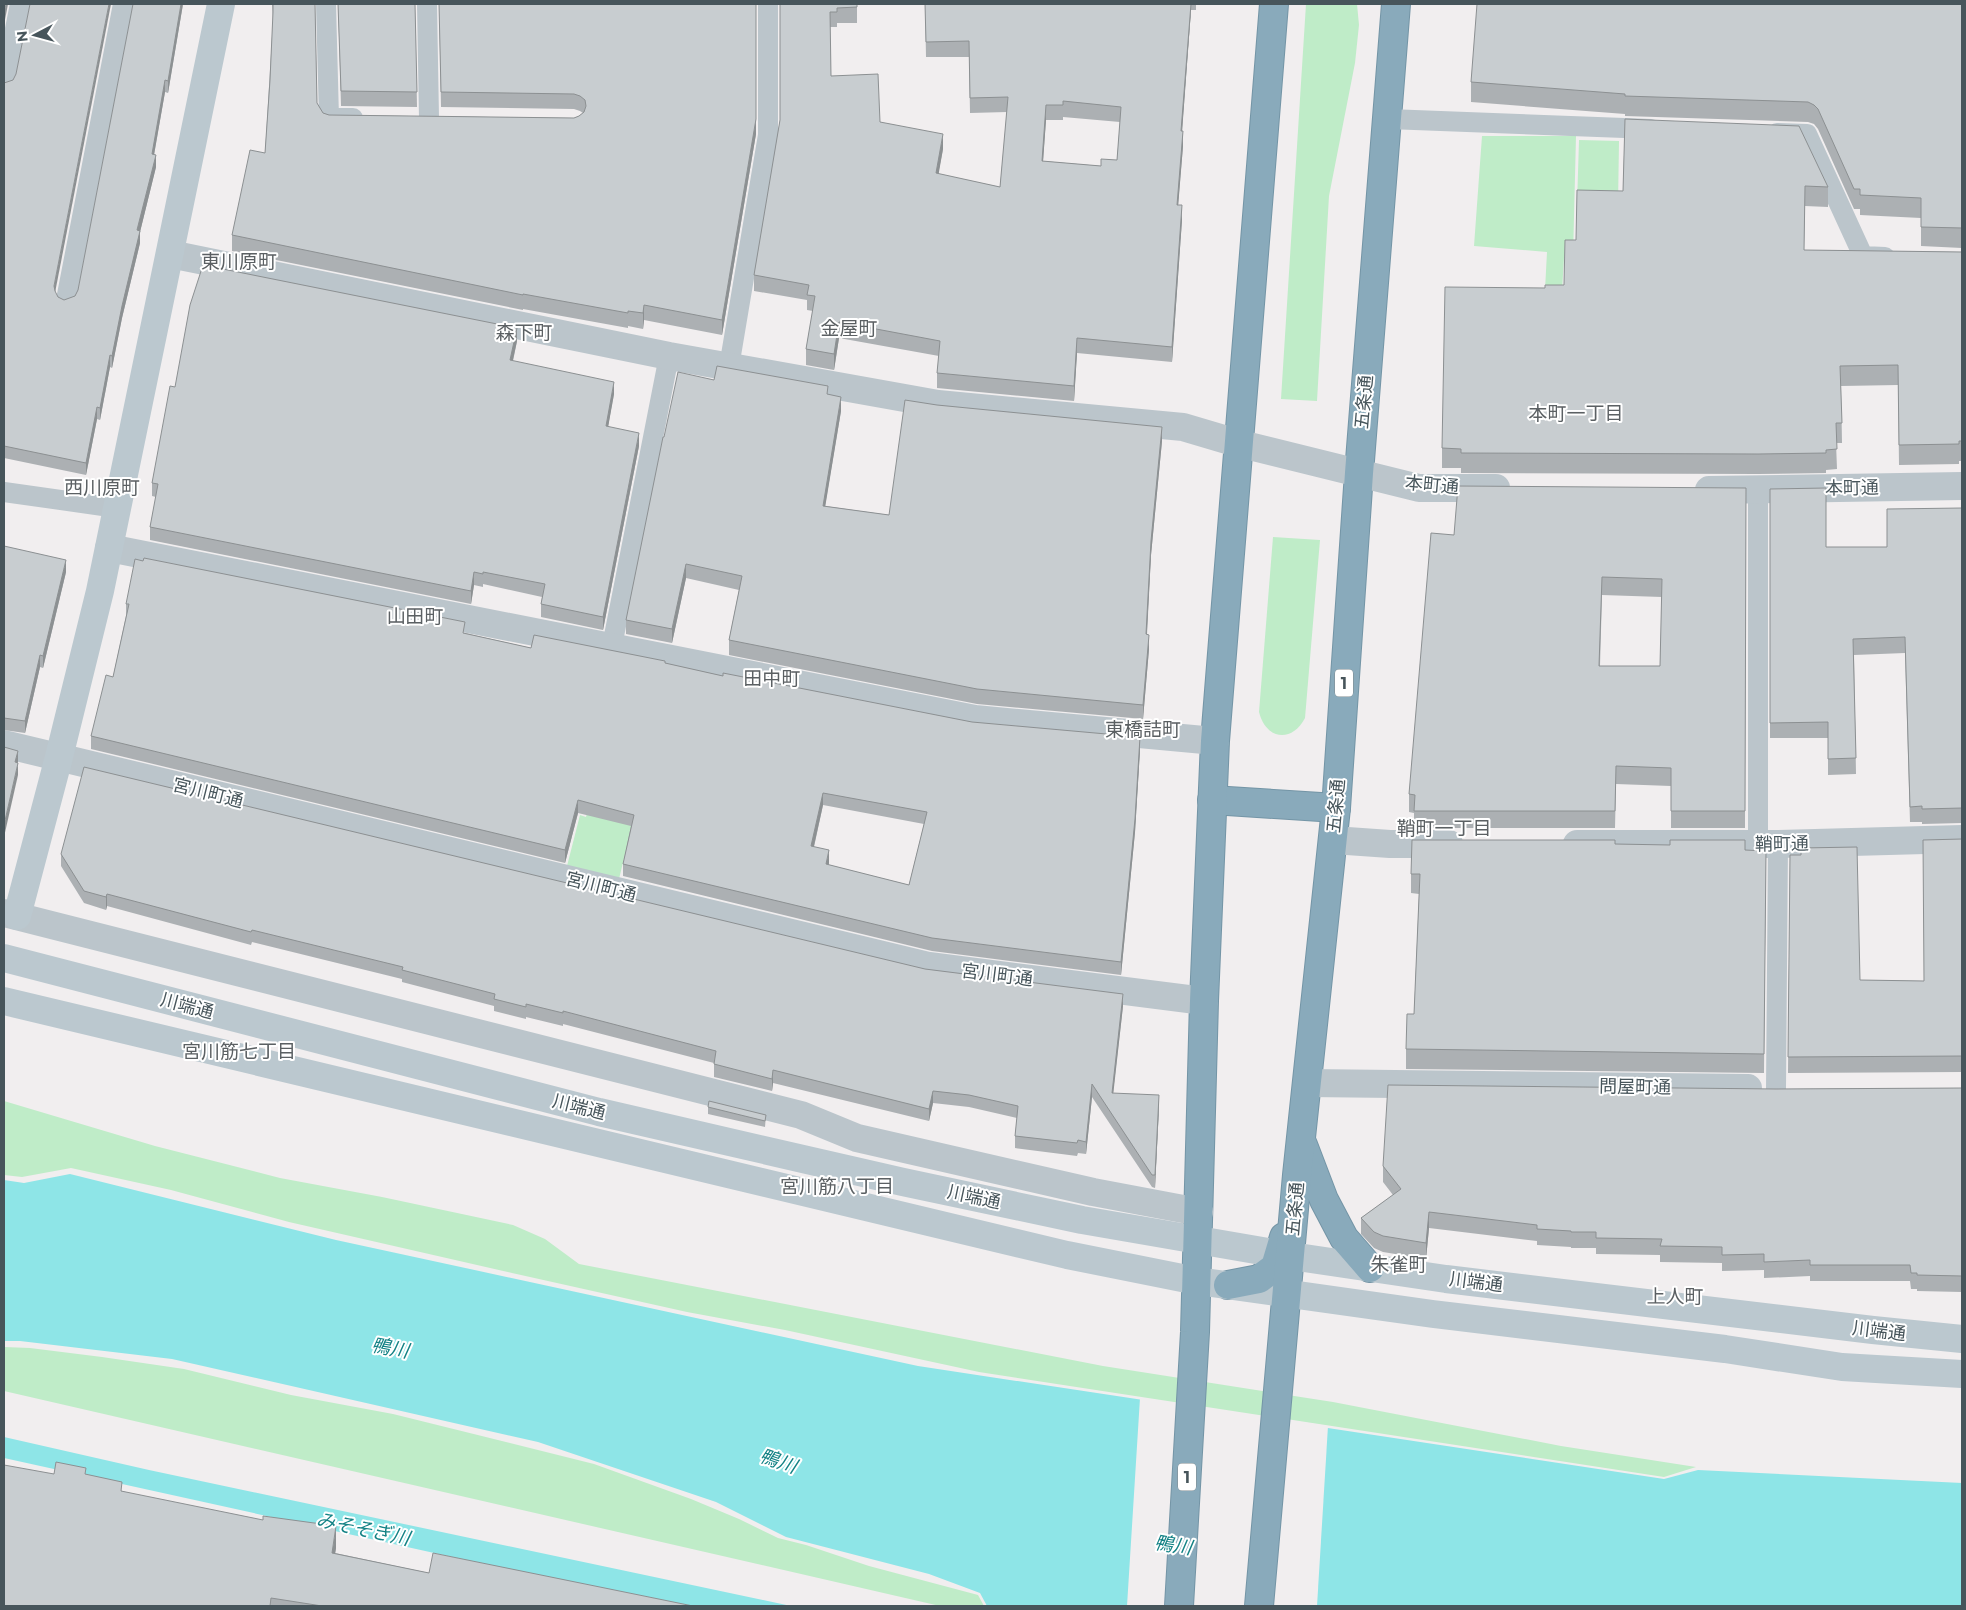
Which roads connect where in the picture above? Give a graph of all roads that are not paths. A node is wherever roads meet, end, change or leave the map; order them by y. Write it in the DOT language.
graph roads {
  1 [pos="20,4"];
  2 [pos="122,4"];
  3 [pos="221,4"];
  4 [pos="326,4"];
  5 [pos="428,4"];
  6 [pos="768,4"];
  7 [pos="1274,4"];
  8 [pos="1396,4"];
  9 [pos="4,84"];
  10 [pos="369,118"];
  11 [pos="409,118"];
  12 [pos="1388,119"];
  13 [pos="1669,129"];
  14 [pos="1758,133"];
  15 [pos="170,254"];
  16 [pos="1903,257"];
  17 [pos="66,300"];
  18 [pos="669,356"];
  19 [pos="729,367"];
  20 [pos="1237,443"];
  21 [pos="1359,473"];
  22 [pos="1962,486"];
  23 [pos="1518,489"];
  24 [pos="1688,490"];
  25 [pos="1758,490"];
  26 [pos="4,492"];
  27 [pos="117,508"];
  28 [pos="109,548"];
  29 [pos="612,646"];
  30 [pos="1215,741"];
  31 [pos="4,744"];
  32 [pos="59,757"];
  33 [pos="1212,800"];
  34 [pos="1336,808"];
  35 [pos="1962,839"];
  36 [pos="1333,840"];
  37 [pos="1473,844"];
  38 [pos="1551,844"];
  39 [pos="1768,844"];
  40 [pos="10,915"];
  41 [pos="4,958"];
  42 [pos="4,1001"];
  43 [pos="1204,1001"];
  44 [pos="1308,1083"];
  45 [pos="1786,1089"];
  46 [pos="1302,1141"];
  47 [pos="1199,1212"];
  48 [pos="1198,1240"];
  49 [pos="1285,1255"];
  50 [pos="1370,1268"];
  51 [pos="1196,1281"];
  52 [pos="1228,1285"];
  53 [pos="1288,1293"];
  54 [pos="1962,1339"];
  55 [pos="1962,1374"];
  56 [pos="1179,1606"];
  57 [pos="1260,1606"];
  1 -- 9 [label="lane"];
  2 -- 17 [label="lane"];
  3 -- 15 [label="street"];
  4 -- 10 [label="lane"];
  5 -- 11 [label="lane"];
  6 -- 19 [label="lane"];
  7 -- 20 [label="highway, 1"];
  8 -- 12 [label="highway, 五条通 / 1"];
  12 -- 13 [label="lane"];
  12 -- 21 [label="highway, 五条通 / 1"];
  14 -- 16 [label="lane"];
  15 -- 18 [label="street, 本町通"];
  15 -- 27 [label="street"];
  18 -- 19 [label="street, 本町通"];
  18 -- 29 [label="lane"];
  19 -- 20 [label="street, 本町通"];
  20 -- 21 [label="street, 本町通"];
  20 -- 30 [label="highway, 1"];
  21 -- 23 [label="street, 本町通"];
  21 -- 34 [label="highway, 五条通 / 1"];
  22 -- 25 [label="street, 本町通"];
  24 -- 25 [label="street, 本町通"];
  25 -- 39 [label="lane"];
  26 -- 27 [label="lane"];
  27 -- 28 [label="street"];
  28 -- 29 [label="street"];
  28 -- 32 [label="street"];
  29 -- 30 [label="street"];
  30 -- 33 [label="highway, 1"];
  31 -- 32 [label="street, 宮川町通"];
  32 -- 40 [label="street"];
  32 -- 43 [label="street, 宮川町通"];
  33 -- 34 [label="highway"];
  33 -- 43 [label="highway, 1"];
  34 -- 36 [label="highway, 五条通 / 1"];
  35 -- 39 [label="street, 鞘町通"];
  36 -- 37 [label="street"];
  36 -- 44 [label="highway, 五条通 / 1"];
  38 -- 39 [label="street, 鞘町通"];
  39 -- 45 [label="lane"];
  40 -- 47 [label="street"];
  41 -- 48 [label="street, 川端通"];
  42 -- 51 [label="street, 川端通"];
  43 -- 47 [label="highway, 1"];
  44 -- 45 [label="street, 問屋町通"];
  44 -- 46 [label="highway, 五条通 / 1"];
  46 -- 49 [label="highway, 五条通 / 1"];
  46 -- 50 [label="highway, 1"];
  47 -- 48 [label="highway, 1"];
  48 -- 49 [label="street, 川端通"];
  48 -- 51 [label="highway, 1"];
  49 -- 50 [label="street, 川端通"];
  49 -- 52 [label="highway, 1"];
  49 -- 53 [label="highway, 五条通 / 1"];
  50 -- 54 [label="street, 川端通"];
  51 -- 52 [label="street, 川端通"];
  51 -- 56 [label="highway, 1"];
  52 -- 53 [label="street, 川端通"];
  53 -- 55 [label="street, 川端通"];
  53 -- 57 [label="highway, 五条通 / 1"];
}
